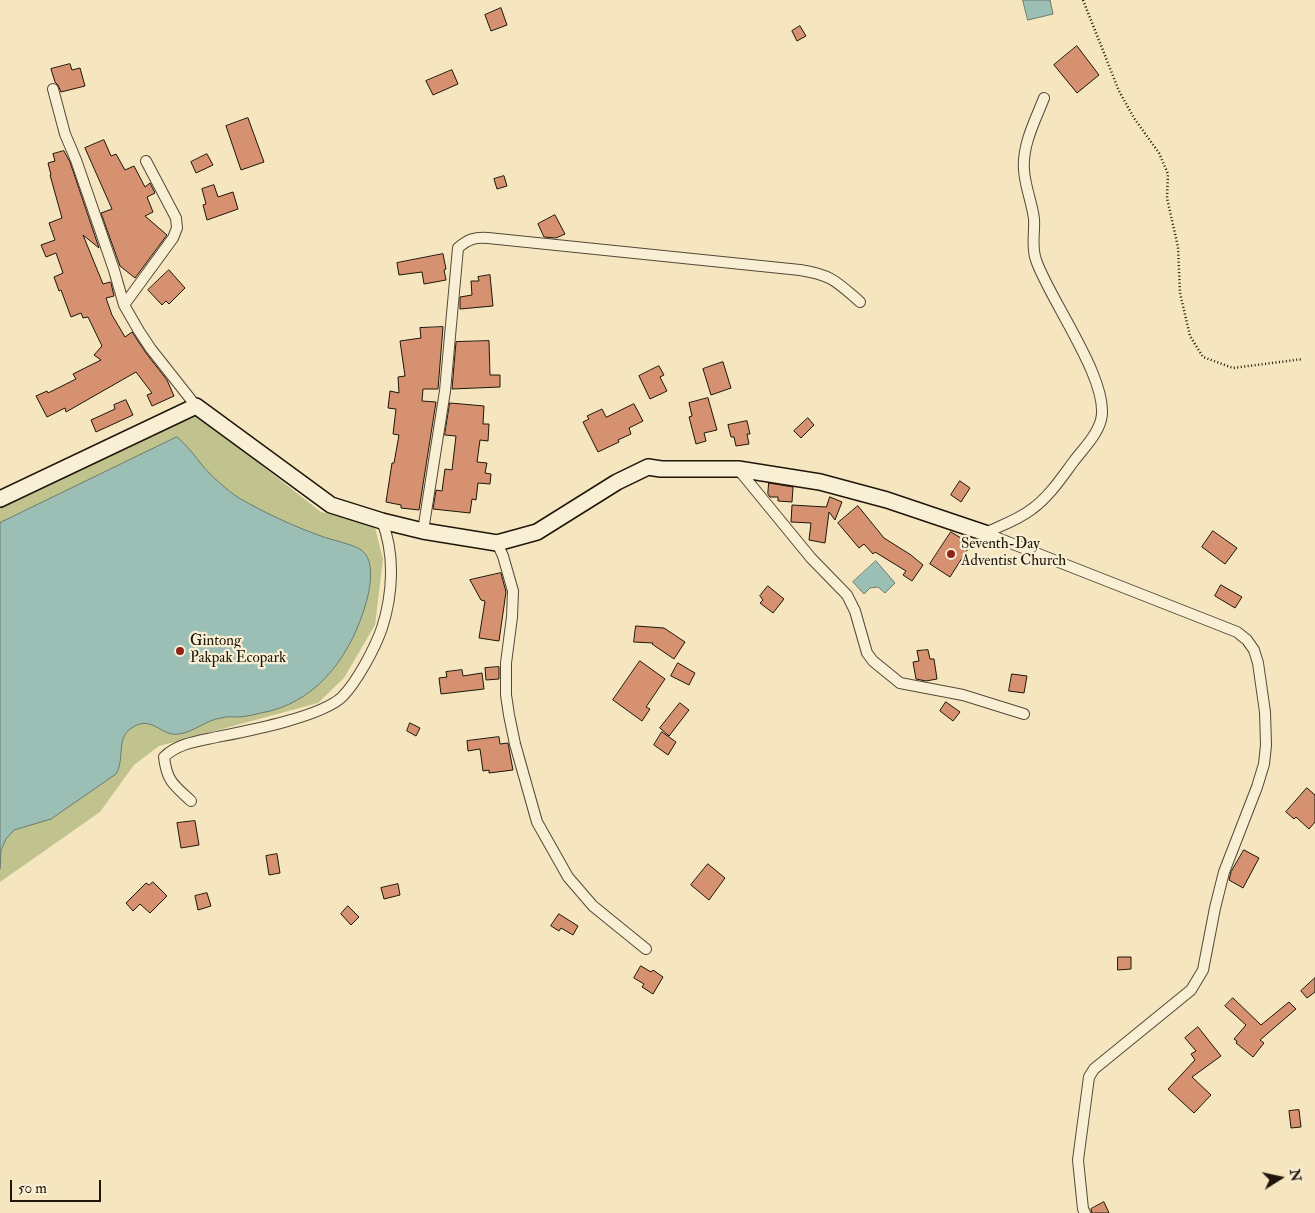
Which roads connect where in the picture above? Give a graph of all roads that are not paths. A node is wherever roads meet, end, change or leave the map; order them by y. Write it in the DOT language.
graph roads {
  1 [pos="54,88"];
  2 [pos="1044,98"];
  3 [pos="146,161"];
  4 [pos="860,302"];
  5 [pos="124,305"];
  6 [pos="196,406"];
  7 [pos="738,469"];
  8 [pos="0,499"];
  9 [pos="382,521"];
  10 [pos="423,532"];
  11 [pos="985,533"];
  12 [pos="497,543"];
  13 [pos="1024,714"];
  14 [pos="191,801"];
  15 [pos="646,949"];
  16 [pos="1085,1213"];
  1 -- 5 [label="street"];
  2 -- 11 [label="street"];
  3 -- 5 [label="street"];
  4 -- 10 [label="street"];
  5 -- 6 [label="street"];
  6 -- 8 [label="street"];
  6 -- 9 [label="street"];
  7 -- 11 [label="street"];
  7 -- 12 [label="street"];
  7 -- 13 [label="street"];
  9 -- 10 [label="street"];
  9 -- 14 [label="street"];
  10 -- 12 [label="street"];
  11 -- 16 [label="street"];
  12 -- 15 [label="street"];
}
